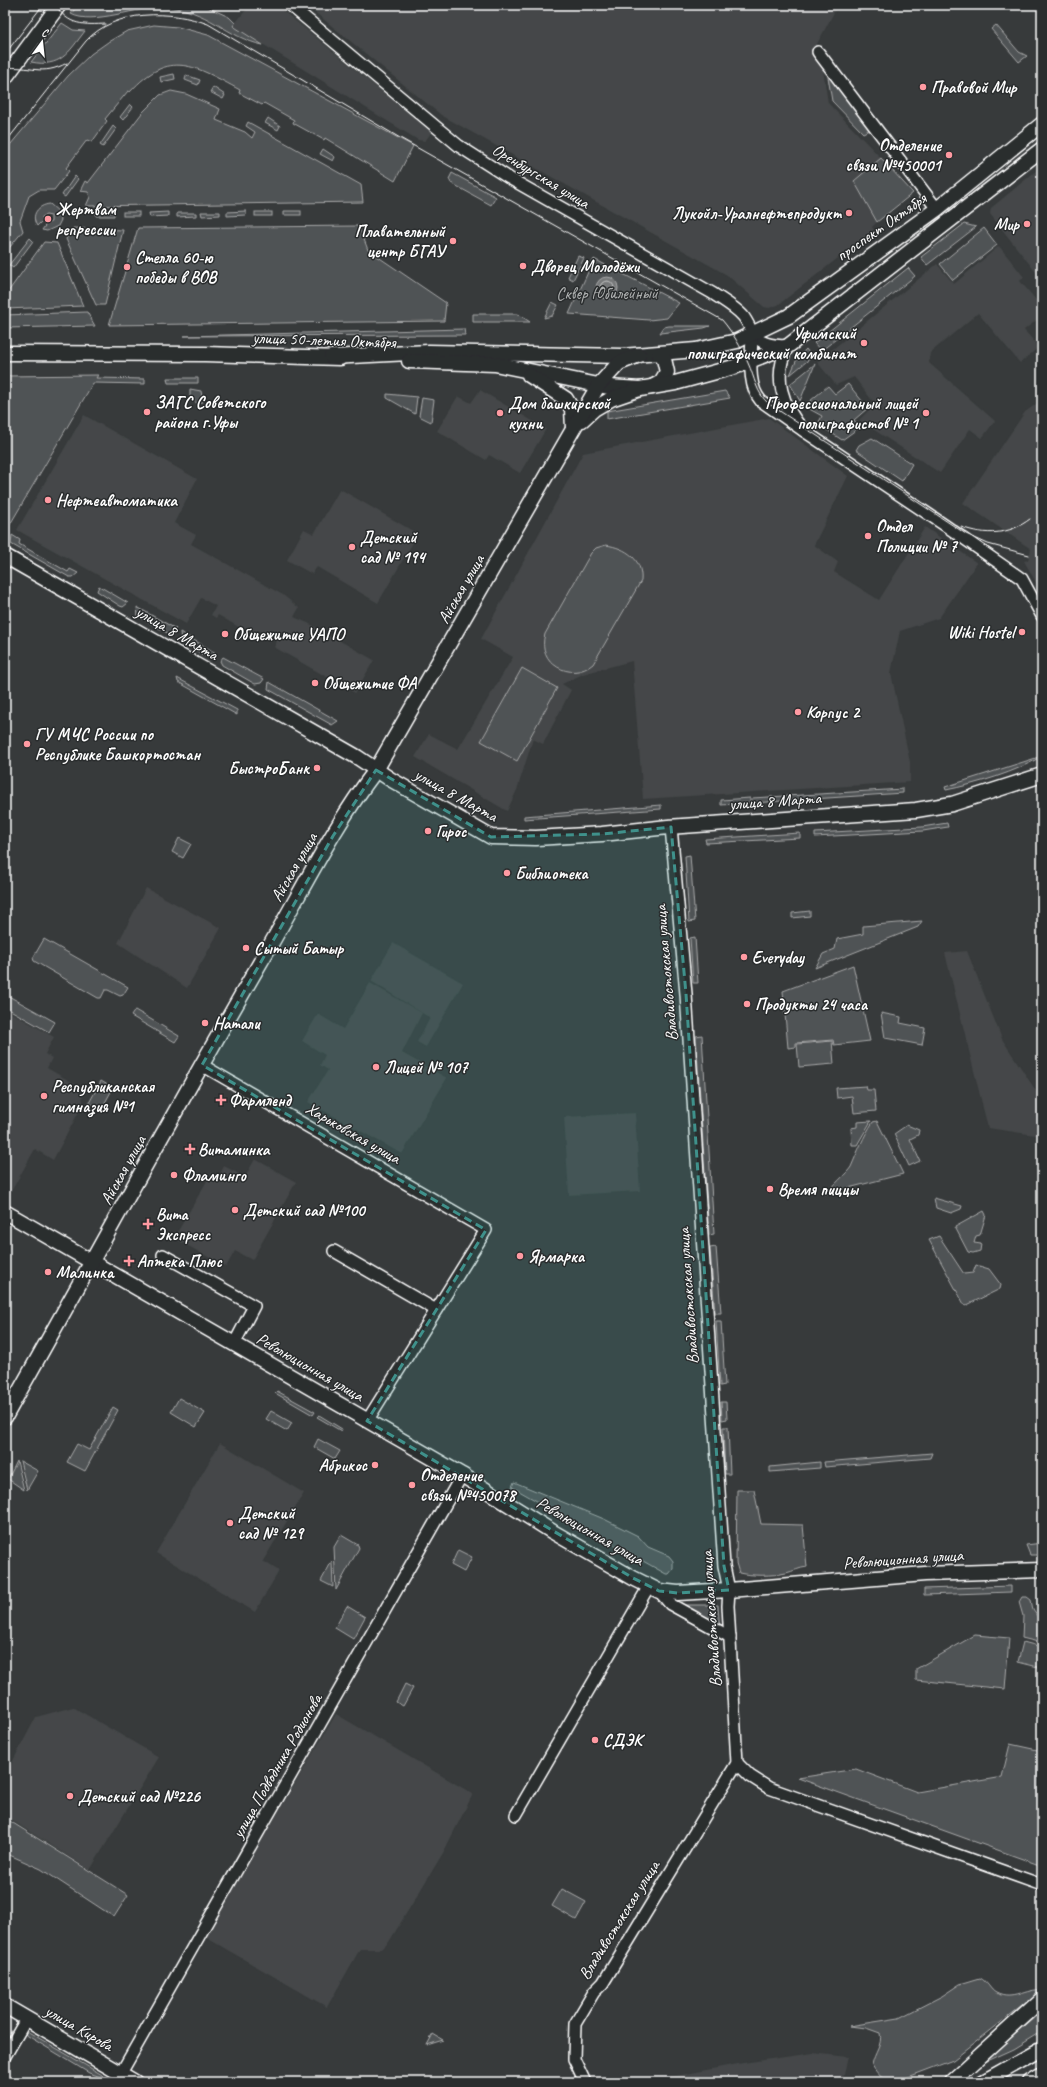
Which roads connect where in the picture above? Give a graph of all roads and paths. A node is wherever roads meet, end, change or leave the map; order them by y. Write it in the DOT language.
graph roads {
  1 [pos="59,5"];
  2 [pos="290,5"];
  3 [pos="818,52"];
  4 [pos="5,78"];
  5 [pos="1042,124"];
  6 [pos="1042,149"];
  7 [pos="937,209"];
  8 [pos="851,269"];
  9 [pos="865,287"];
  10 [pos="752,334"];
  11 [pos="788,346"];
  12 [pos="5,354"];
  13 [pos="659,354"];
  14 [pos="639,355"];
  15 [pos="331,357"];
  16 [pos="752,361"];
  17 [pos="513,367"];
  18 [pos="598,386"];
  19 [pos="645,389"];
  20 [pos="573,428"];
  21 [pos="804,431"];
  22 [pos="5,556"];
  23 [pos="1042,616"];
  24 [pos="376,770"];
  25 [pos="1042,775"];
  26 [pos="671,827"];
  27 [pos="202,1065"];
  28 [pos="5,1212"];
  29 [pos="334,1251"];
  30 [pos="163,1255"];
  31 [pos="92,1262"];
  32 [pos="436,1310"];
  33 [pos="234,1344"];
  34 [pos="5,1417"];
  35 [pos="367,1421"];
  36 [pos="462,1475"];
  37 [pos="1042,1570"];
  38 [pos="654,1588"];
  39 [pos="729,1590"];
  40 [pos="730,1637"];
  41 [pos="737,1763"];
  42 [pos="516,1814"];
  43 [pos="1042,1885"];
  44 [pos="1042,1999"];
  45 [pos="5,2006"];
  46 [pos="27,2018"];
  47 [pos="1042,2049"];
  48 [pos="5,2056"];
  49 [pos="121,2073"];
  50 [pos="1042,2075"];
  51 [pos="134,2082"];
  52 [pos="585,2082"];
  53 [pos="951,2082"];
  54 [pos="983,2082"];
  55 [pos="1030,2082"];
  1 -- 4 [label="main road"];
  2 -- 10 [label="street, Оренбургская улица"];
  3 -- 7 [label="street"];
  5 -- 7 [label="main road, проспект Октября"];
  6 -- 9 [label="main road, проспект Октября"];
  7 -- 8 [label="main road, проспект Октября"];
  8 -- 9 [label="main road"];
  8 -- 10 [label="main road, проспект Октября"];
  9 -- 11 [label="main road, проспект Октября"];
  10 -- 11 [label="street"];
  10 -- 13 [label="main road"];
  10 -- 16 [label="street"];
  11 -- 16 [label="main road, улица 50-летия Октября"];
  11 -- 21 [label="street"];
  12 -- 15 [label="main road, улица 50-летия Октября"];
  13 -- 14 [label="main road"];
  13 -- 19 [label="main road"];
  14 -- 15 [label="main road"];
  14 -- 18 [label="main road, Айская улица"];
  15 -- 17 [label="main road, улица 50-летия Октября"];
  16 -- 19 [label="main road, улица 50-летия Октября"];
  16 -- 21 [label="street"];
  17 -- 18 [label="main road, улица 50-летия Октября"];
  17 -- 20 [label="main road"];
  18 -- 19 [label="main road, улица 50-летия Октября"];
  18 -- 20 [label="main road, Айская улица"];
  19 -- 20 [label="main road, улица 50-летия Октября"];
  20 -- 24 [label="main road, Айская улица"];
  21 -- 23 [label="street"];
  22 -- 24 [label="main road, улица 8 Марта"];
  24 -- 26 [label="main road, улица 8 Марта"];
  24 -- 27 [label="main road, Айская улица"];
  25 -- 26 [label="main road, улица 8 Марта"];
  26 -- 39 [label="street, Владивостокская улица"];
  27 -- 31 [label="main road, Айская улица"];
  27 -- 32 [label="street, Харьковская улица"];
  28 -- 31 [label="main road, Революционная улица"];
  29 -- 32 [label="street"];
  30 -- 33 [label="street"];
  31 -- 33 [label="main road, Революционная улица"];
  31 -- 34 [label="main road, Айская улица"];
  32 -- 35 [label="street"];
  33 -- 35 [label="main road, Революционная улица"];
  35 -- 36 [label="main road, Революционная улица"];
  36 -- 38 [label="main road, Революционная улица"];
  36 -- 49 [label="street, улица Подводника Родионова"];
  37 -- 39 [label="main road, Революционная улица"];
  38 -- 39 [label="main road, Революционная улица"];
  38 -- 40 [label="street"];
  38 -- 42 [label="street"];
  39 -- 40 [label="street, Владивостокская улица"];
  40 -- 41 [label="street, Владивостокская улица"];
  41 -- 43 [label="street"];
  41 -- 52 [label="street, Владивостокская улица"];
  44 -- 53 [label="main road"];
  45 -- 46 [label="main road, улица Кирова"];
  46 -- 48 [label="street"];
  46 -- 49 [label="main road, улица Кирова"];
  47 -- 54 [label="main road"];
  49 -- 51 [label="main road, улица Кирова"];
  50 -- 55 [label="main road"];
}
